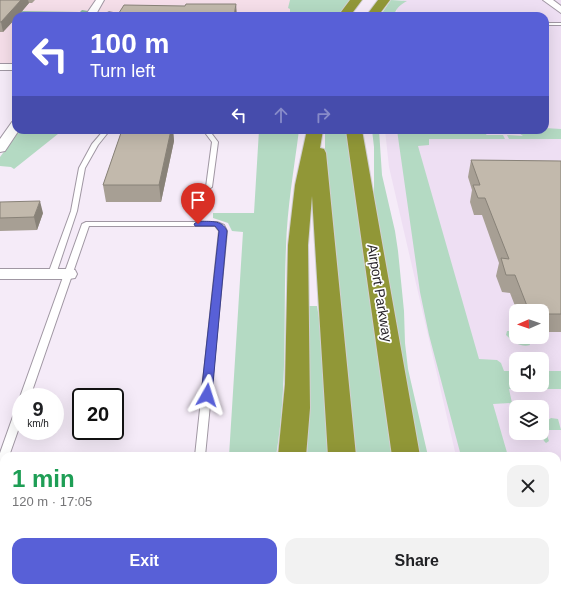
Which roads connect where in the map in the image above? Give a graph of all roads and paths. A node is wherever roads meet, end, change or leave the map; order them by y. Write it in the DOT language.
graph roads {
  1 [pos="100,0"];
  2 [pos="356,0"];
  3 [pos="364,0"];
  4 [pos="376,0"];
  5 [pos="384,0"];
  6 [pos="547,0"];
  7 [pos="561,10"];
  8 [pos="92,12"];
  9 [pos="347,12"];
  10 [pos="355,12"];
  11 [pos="368,12"];
  12 [pos="375,12"];
  13 [pos="549,24"];
  14 [pos="561,24"];
  15 [pos="0,67"];
  16 [pos="12,67"];
  17 [pos="12,131"];
  18 [pos="104,134"];
  19 [pos="209,134"];
  20 [pos="314,134"];
  21 [pos="318,134"];
  22 [pos="355,134"];
  23 [pos="0,148"];
  24 [pos="210,187"];
  25 [pos="0,274"];
  26 [pos="52,274"];
  27 [pos="69,274"];
  28 [pos="28,388"];
  29 [pos="12,433"];
  30 [pos="5,452"];
  31 [pos="200,452"];
  32 [pos="292,452"];
  33 [pos="342,452"];
  34 [pos="405,452"];
  1 -- 8 [label="street"];
  2 -- 9 [label="highway"];
  3 -- 10 [label="highway"];
  4 -- 11 [label="highway"];
  5 -- 12 [label="highway"];
  6 -- 7 [label="street"];
  13 -- 14 [label="lane"];
  15 -- 16 [label="street"];
  17 -- 23 [label="street"];
  18 -- 26 [label="lane"];
  19 -- 24 [label="lane"];
  20 -- 32 [label="highway"];
  21 -- 33 [label="highway"];
  22 -- 34 [label="highway, Airport Parkway"];
  25 -- 26 [label="street"];
  26 -- 27 [label="street"];
  27 -- 28 [label="lane"];
  27 -- 31 [label="lane"];
  29 -- 30 [label="lane"];
}
